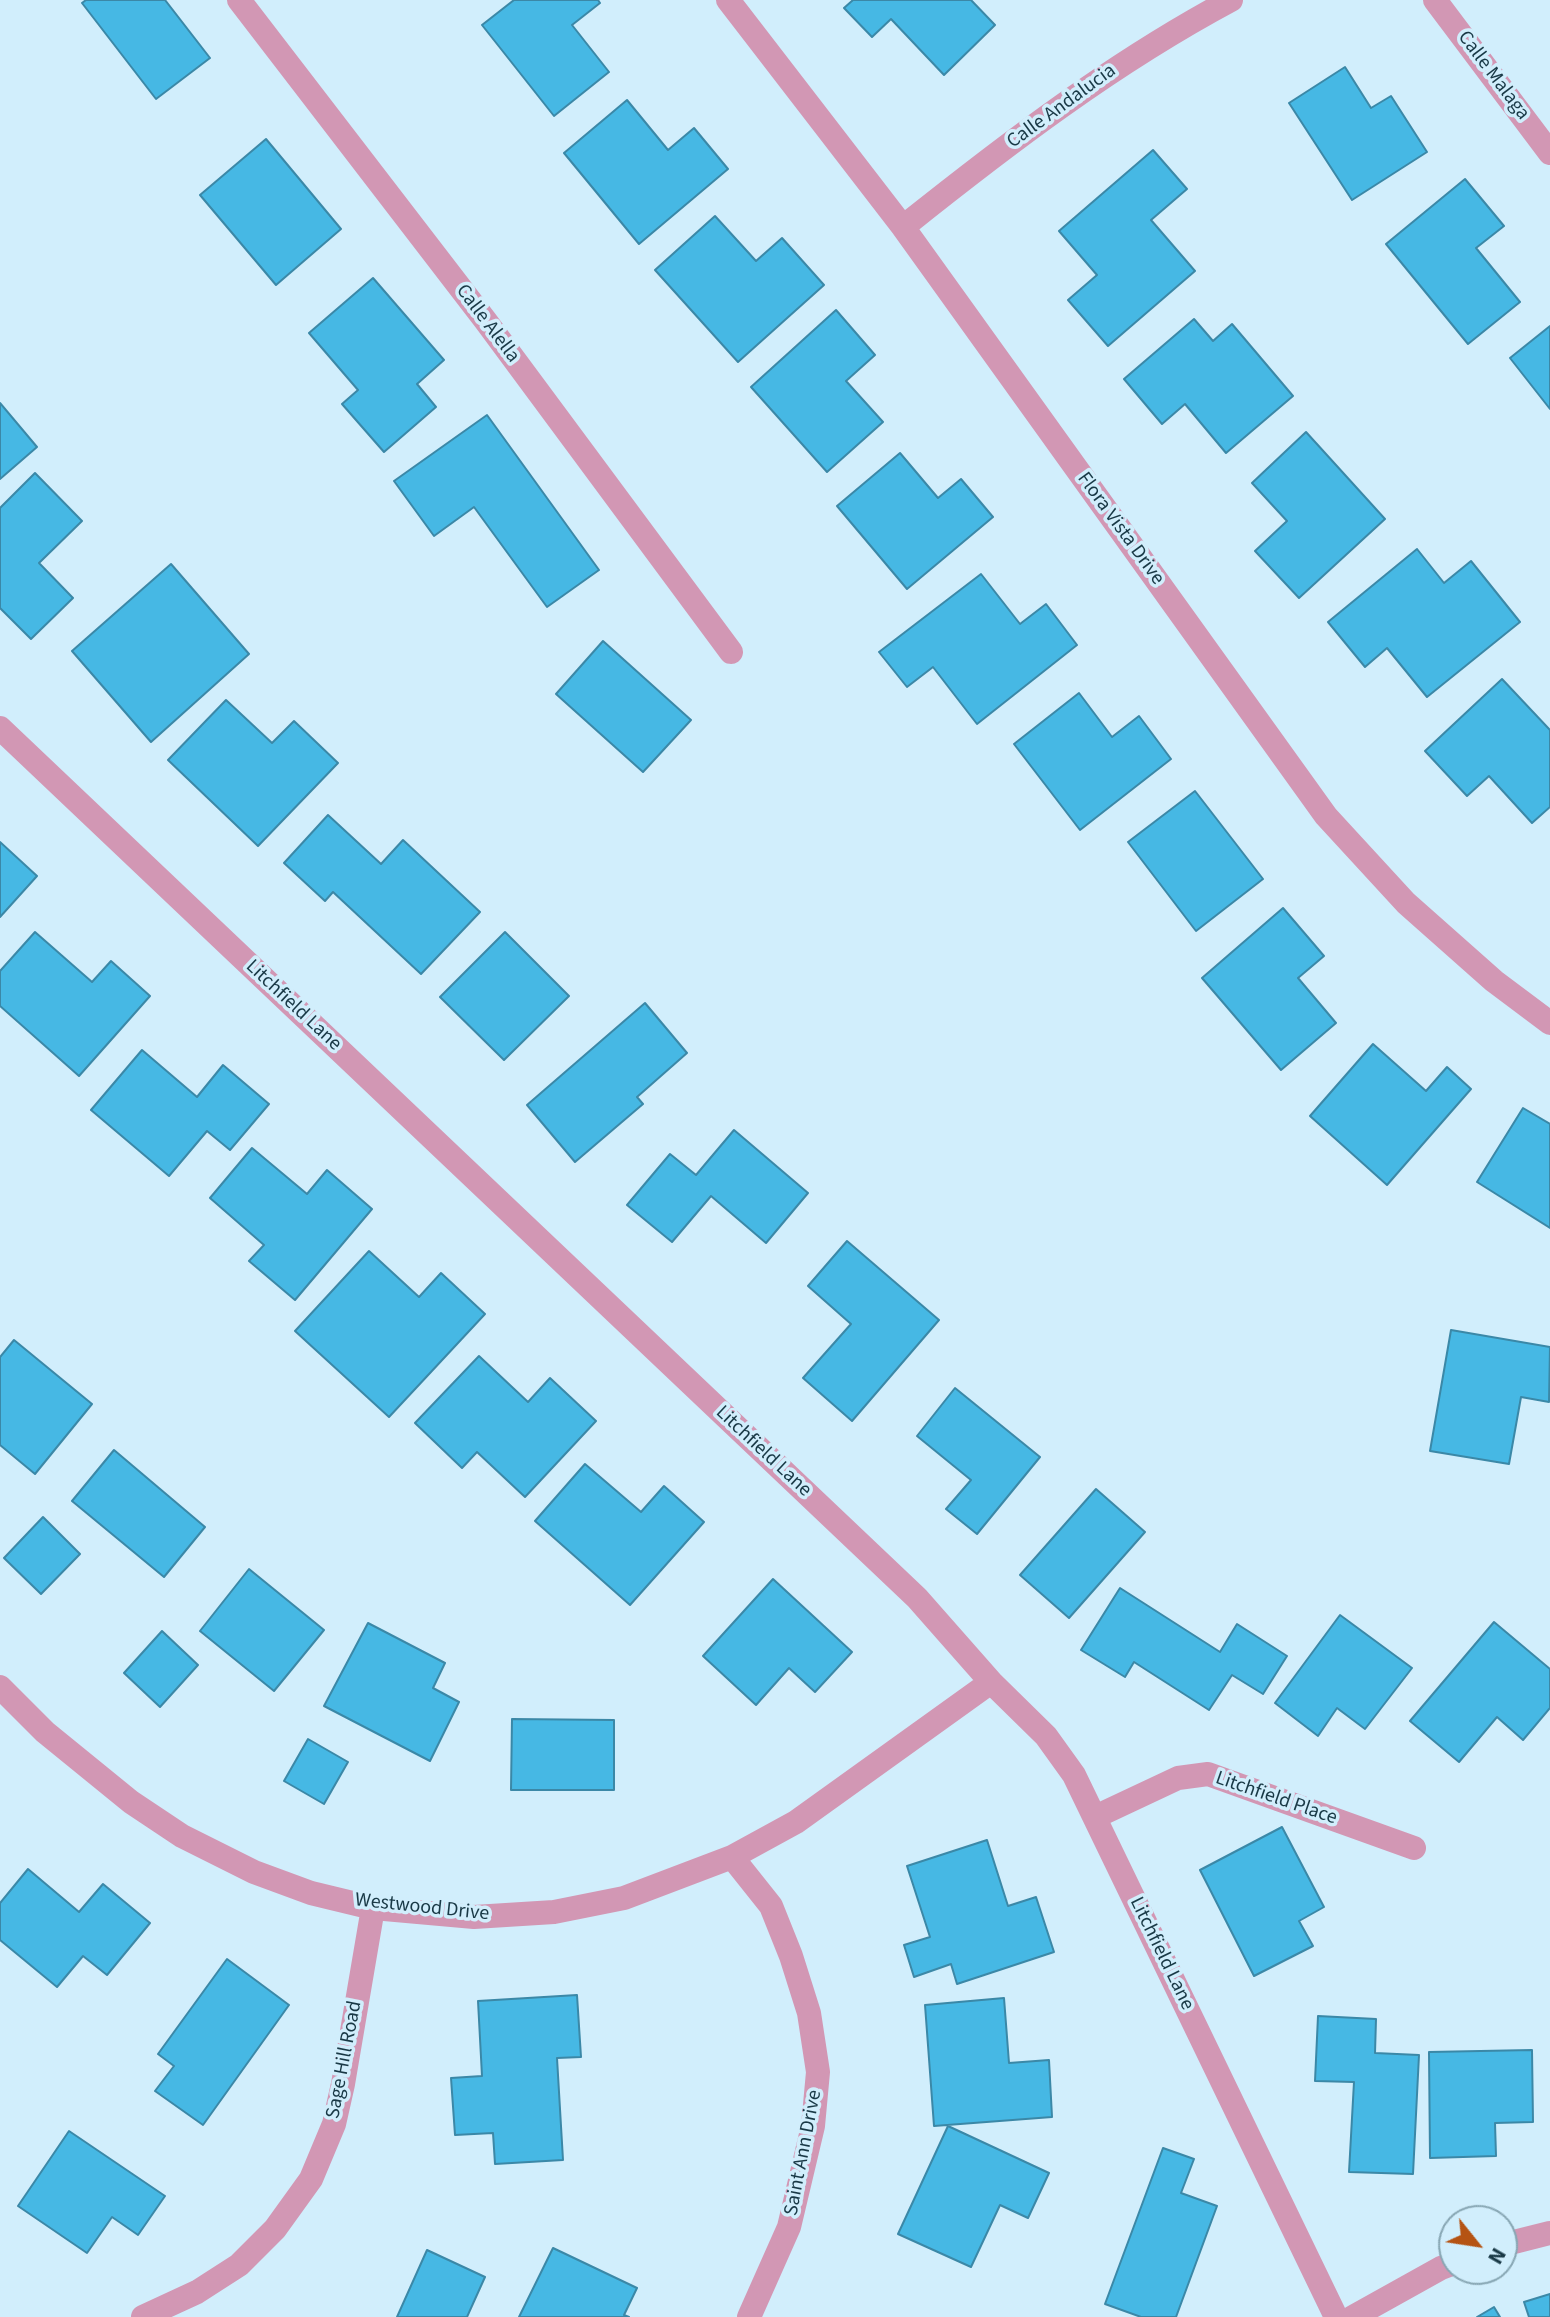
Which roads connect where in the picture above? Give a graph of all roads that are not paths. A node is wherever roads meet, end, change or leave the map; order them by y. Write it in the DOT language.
graph roads {
  1 [pos="239,0"];
  2 [pos="728,0"];
  3 [pos="1231,0"];
  4 [pos="1435,0"];
  5 [pos="1550,153"];
  6 [pos="903,227"];
  7 [pos="731,652"];
  8 [pos="0,728"];
  9 [pos="1550,1023"];
  10 [pos="991,1682"];
  11 [pos="0,1687"];
  12 [pos="1095,1817"];
  13 [pos="1414,1848"];
  14 [pos="732,1857"];
  15 [pos="373,1908"];
  16 [pos="1550,2233"];
  17 [pos="1518,2241"];
  18 [pos="1438,2270"];
  19 [pos="143,2317"];
  20 [pos="749,2317"];
  21 [pos="1336,2317"];
  22 [pos="1353,2317"];
  1 -- 7 [label="street, Calle Alella"];
  2 -- 6 [label="street, Flora Vista Drive"];
  3 -- 6 [label="street, Calle Andalucia"];
  4 -- 5 [label="street, Calle Malaga"];
  6 -- 9 [label="street, Flora Vista Drive"];
  8 -- 10 [label="street, Litchfield Lane"];
  10 -- 12 [label="street, Litchfield Lane"];
  10 -- 14 [label="street, Westwood Drive"];
  11 -- 15 [label="street, Westwood Drive"];
  12 -- 13 [label="street, Litchfield Place"];
  12 -- 21 [label="street, Litchfield Lane"];
  14 -- 15 [label="street, Westwood Drive"];
  14 -- 20 [label="street, Saint Ann Drive"];
  15 -- 19 [label="street, Sage Hill Road"];
  16 -- 17 [label="street"];
  18 -- 22 [label="street"];
}
